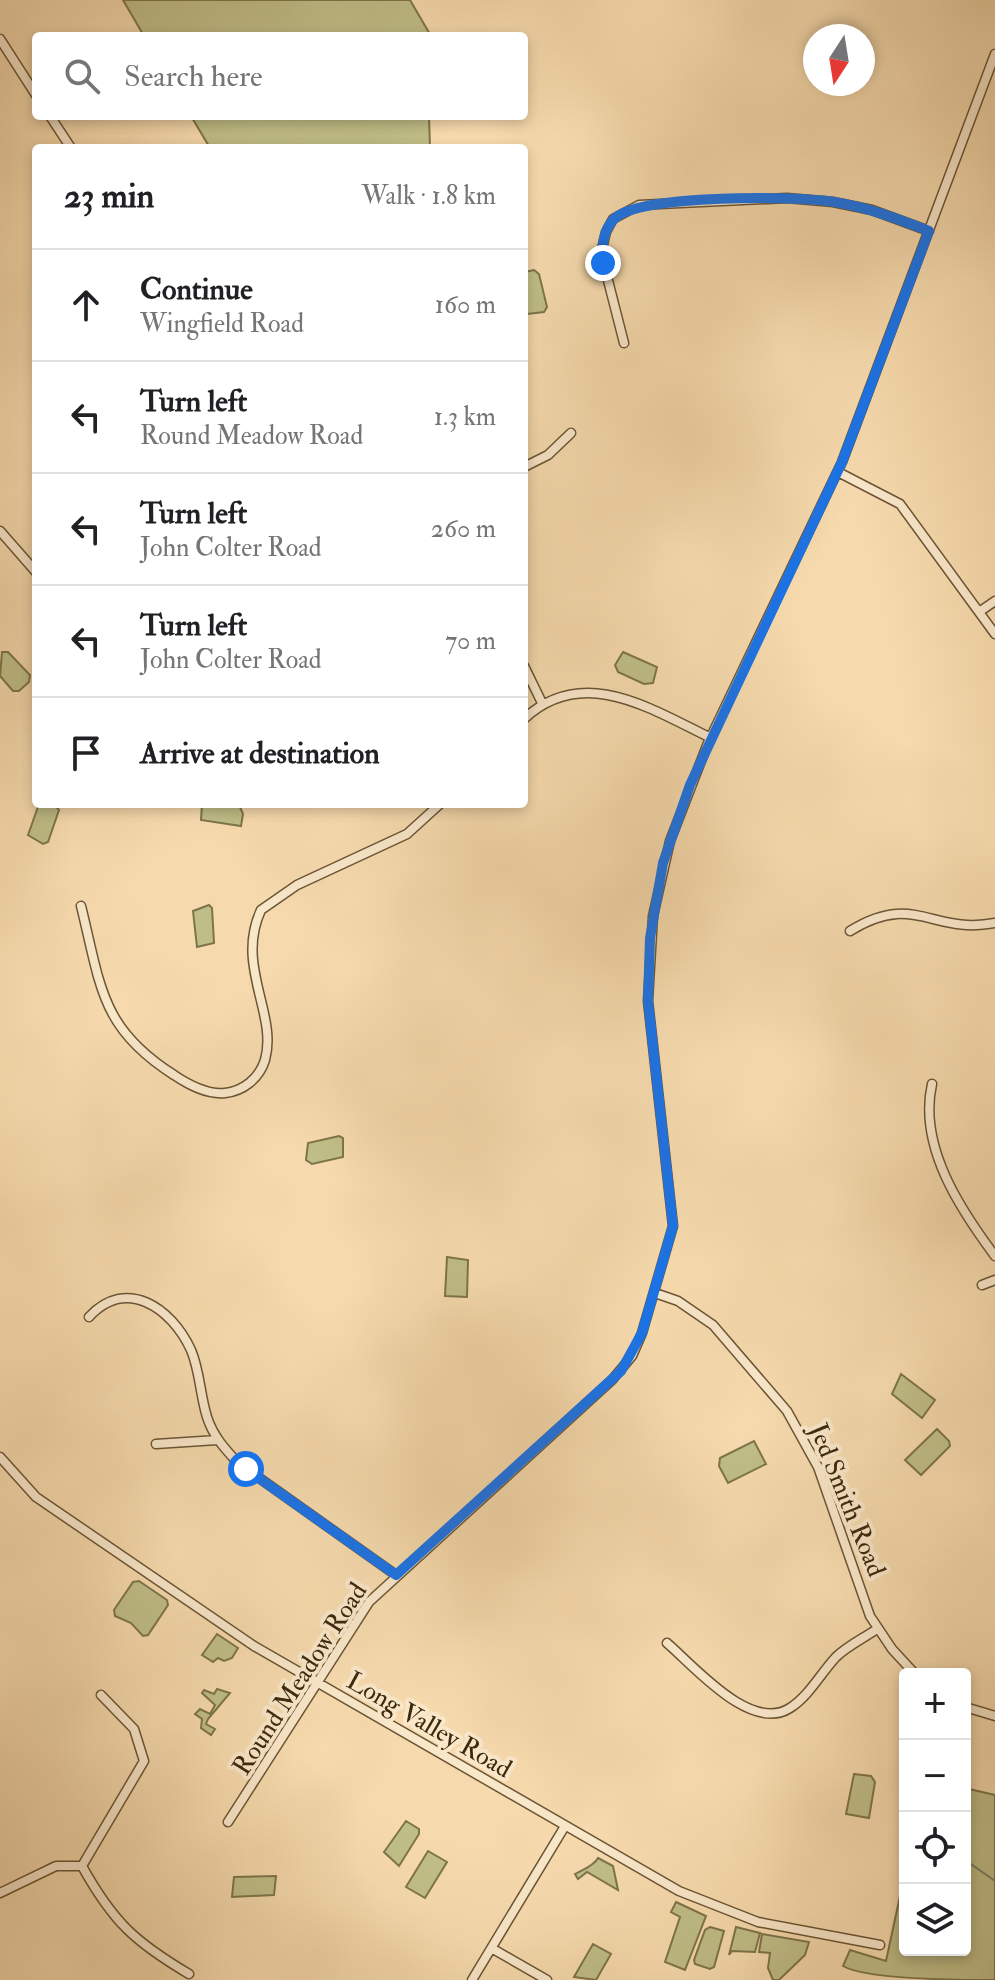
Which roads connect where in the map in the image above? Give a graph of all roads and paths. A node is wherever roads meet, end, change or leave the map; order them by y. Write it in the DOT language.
graph roads {
  1 [pos="0,39"];
  2 [pos="995,54"];
  3 [pos="32,89"];
  4 [pos="53,120"];
  5 [pos="68,144"];
  6 [pos="929,231"];
  7 [pos="624,343"];
  8 [pos="571,433"];
  9 [pos="528,465"];
  10 [pos="838,472"];
  11 [pos="0,531"];
  12 [pos="32,567"];
  13 [pos="995,601"];
  14 [pos="979,612"];
  15 [pos="995,634"];
  16 [pos="528,674"];
  17 [pos="542,703"];
  18 [pos="528,715"];
  19 [pos="711,738"];
  20 [pos="436,808"];
  21 [pos="81,906"];
  22 [pos="995,923"];
  23 [pos="850,931"];
  24 [pos="932,1084"];
  25 [pos="995,1256"];
  26 [pos="995,1280"];
  27 [pos="982,1285"];
  28 [pos="655,1293"];
  29 [pos="89,1317"];
  30 [pos="217,1440"];
  31 [pos="156,1444"];
  32 [pos="0,1457"];
  33 [pos="396,1575"];
  34 [pos="877,1629"];
  35 [pos="667,1643"];
  36 [pos="910,1668"];
  37 [pos="316,1683"];
  38 [pos="101,1695"];
  39 [pos="971,1709"];
  40 [pos="995,1716"];
  41 [pos="228,1822"];
  42 [pos="565,1826"];
  43 [pos="82,1866"];
  44 [pos="0,1893"];
  45 [pos="880,1945"];
  46 [pos="493,1949"];
  47 [pos="189,1974"];
  48 [pos="472,1980"];
  49 [pos="547,1980"];
  1 -- 3 [label="street"];
  2 -- 6 [label="street, Round Meadow Road"];
  4 -- 5 [label="street"];
  6 -- 7 [label="street"];
  6 -- 10 [label="street, Round Meadow Road"];
  8 -- 9 [label="street"];
  10 -- 14 [label="street"];
  10 -- 19 [label="street, Round Meadow Road"];
  11 -- 12 [label="street"];
  13 -- 14 [label="street"];
  14 -- 15 [label="street"];
  16 -- 17 [label="street"];
  17 -- 18 [label="street"];
  17 -- 19 [label="street"];
  19 -- 28 [label="street, Round Meadow Road"];
  20 -- 21 [label="street"];
  22 -- 23 [label="street"];
  24 -- 25 [label="street"];
  26 -- 27 [label="street"];
  28 -- 33 [label="street, Round Meadow Road"];
  28 -- 34 [label="street, Jed Smith Road"];
  29 -- 30 [label="street"];
  30 -- 31 [label="street"];
  30 -- 33 [label="street"];
  32 -- 37 [label="street, Long Valley Road"];
  33 -- 37 [label="street, Round Meadow Road"];
  34 -- 35 [label="street"];
  34 -- 36 [label="street, Jed Smith Road"];
  37 -- 41 [label="street, Round Meadow Road"];
  37 -- 42 [label="street, Long Valley Road"];
  38 -- 43 [label="street"];
  39 -- 40 [label="street"];
  42 -- 45 [label="street, Long Valley Road"];
  42 -- 46 [label="street"];
  43 -- 44 [label="street"];
  43 -- 47 [label="street"];
  46 -- 48 [label="street"];
  46 -- 49 [label="street"];
}
